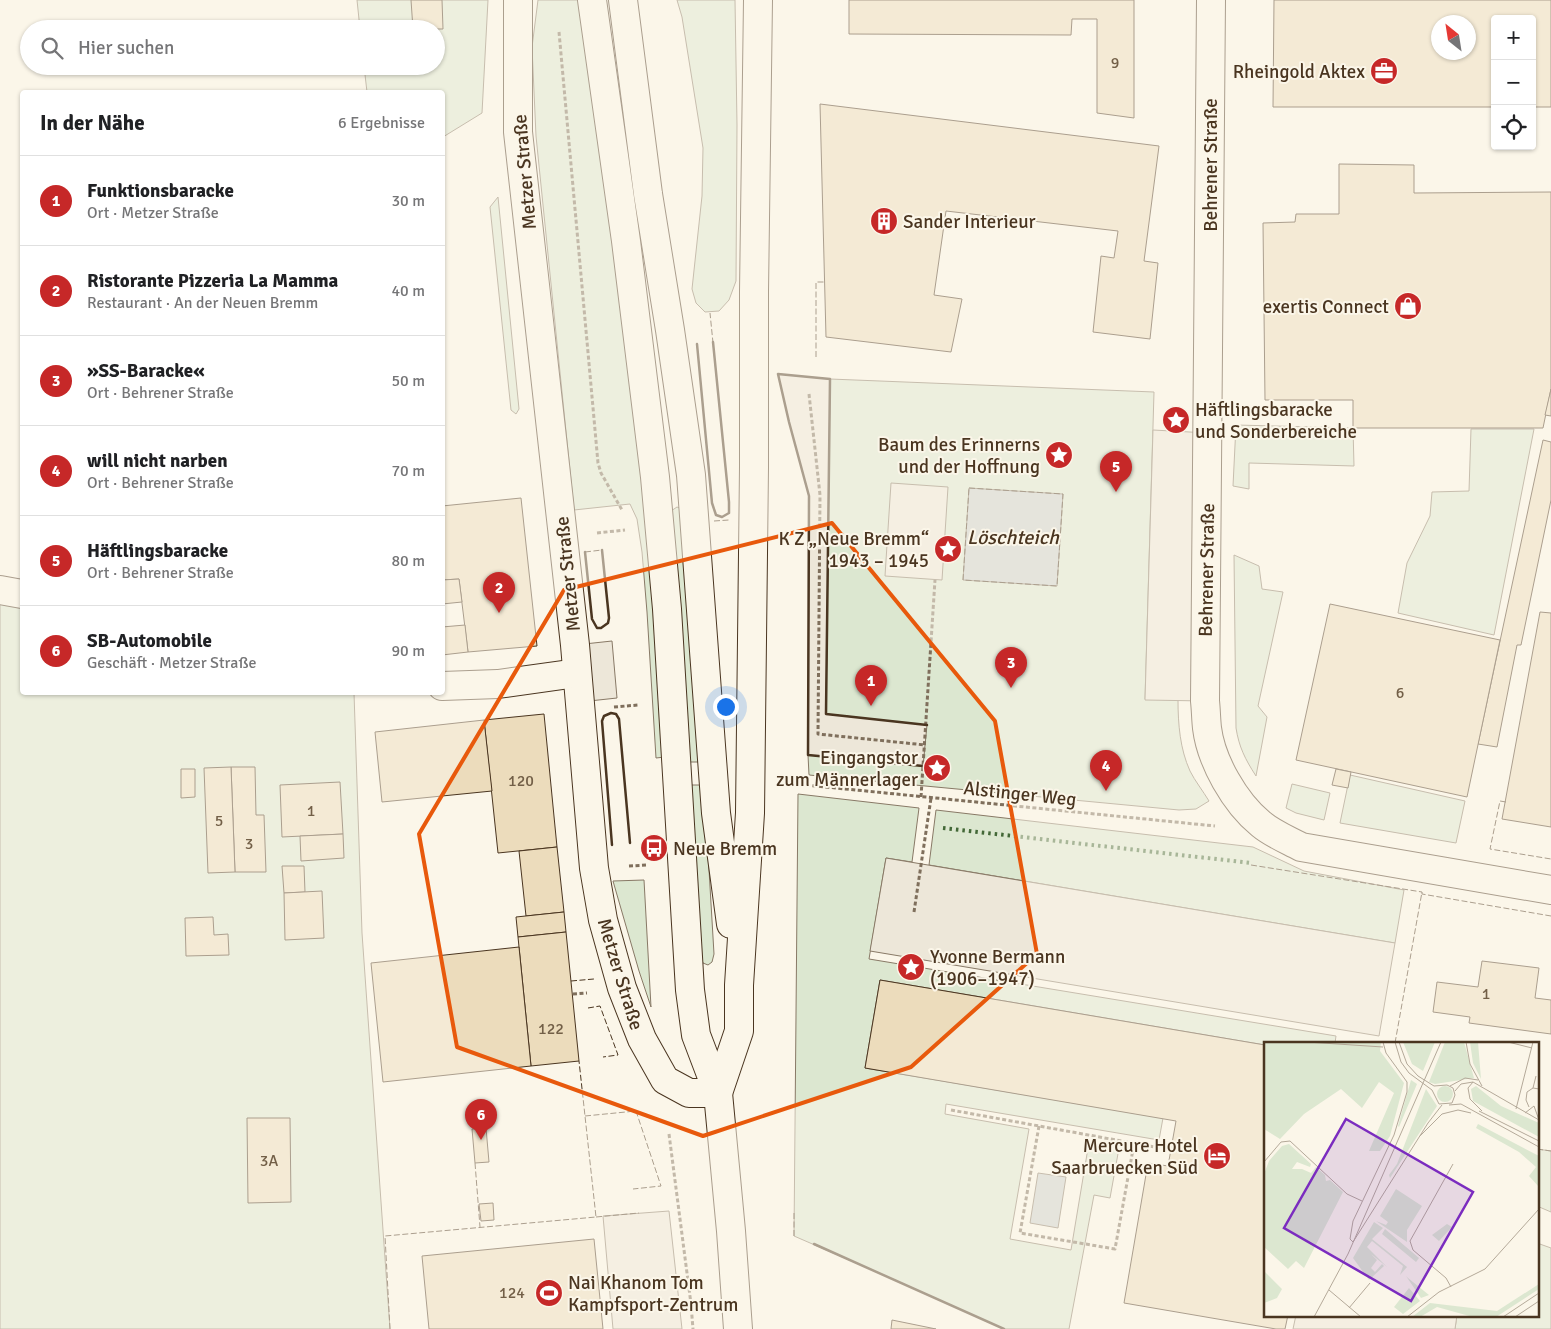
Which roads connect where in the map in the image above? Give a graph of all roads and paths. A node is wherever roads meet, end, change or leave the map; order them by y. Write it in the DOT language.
graph roads {
  1 [pos="518,0"];
  2 [pos="592,0"];
  3 [pos="623,0"];
  4 [pos="758,0"];
  5 [pos="1211,0"];
  6 [pos="559,30"];
  7 [pos="809,394"];
  8 [pos="624,513"];
  9 [pos="629,530"];
  10 [pos="590,533"];
  11 [pos="935,580"];
  12 [pos="0,590"];
  13 [pos="20,594"];
  14 [pos="577,673"];
  15 [pos="445,686"];
  16 [pos="644,705"];
  17 [pos="607,708"];
  18 [pos="925,745"];
  19 [pos="806,785"];
  20 [pos="921,797"];
  21 [pos="931,798"];
  22 [pos="1261,824"];
  23 [pos="650,865"];
  24 [pos="624,867"];
  25 [pos="1551,890"];
  26 [pos="914,912"];
  27 [pos="739,985"];
  28 [pos="584,993"];
  29 [pos="573,994"];
  30 [pos="718,1093"];
  31 [pos="951,1110"];
  32 [pos="1039,1126"];
  33 [pos="669,1134"];
  34 [pos="1134,1144"];
  35 [pos="1171,1150"];
  36 [pos="692,1329"];
  37 [pos="738,1329"];
  1 -- 14 [label="main road, Metzer Straße"];
  2 -- 30 [label="main road"];
  3 -- 27 [label="main road"];
  4 -- 27 [label="main road"];
  5 -- 22 [label="main road, Behrener Straße"];
  6 -- 8 [label="path"];
  7 -- 18 [label="path"];
  9 -- 10 [label="path"];
  11 -- 18 [label="path"];
  12 -- 13 [label="main road"];
  14 -- 15 [label="main road"];
  14 -- 30 [label="main road, Metzer Straße"];
  16 -- 17 [label="path"];
  18 -- 20 [label="path"];
  19 -- 20 [label="path, Alstinger Weg"];
  20 -- 21 [label="path, Alstinger Weg"];
  21 -- 22 [label="path, Alstinger Weg"];
  21 -- 26 [label="path"];
  22 -- 25 [label="main road, Behrener Straße"];
  23 -- 24 [label="path"];
  27 -- 30 [label="main road"];
  28 -- 29 [label="path"];
  30 -- 37 [label="main road"];
  31 -- 32 [label="path"];
  32 -- 34 [label="path"];
  32 -- 34 [label="path"];
  33 -- 36 [label="path"];
  34 -- 35 [label="path"];
}
